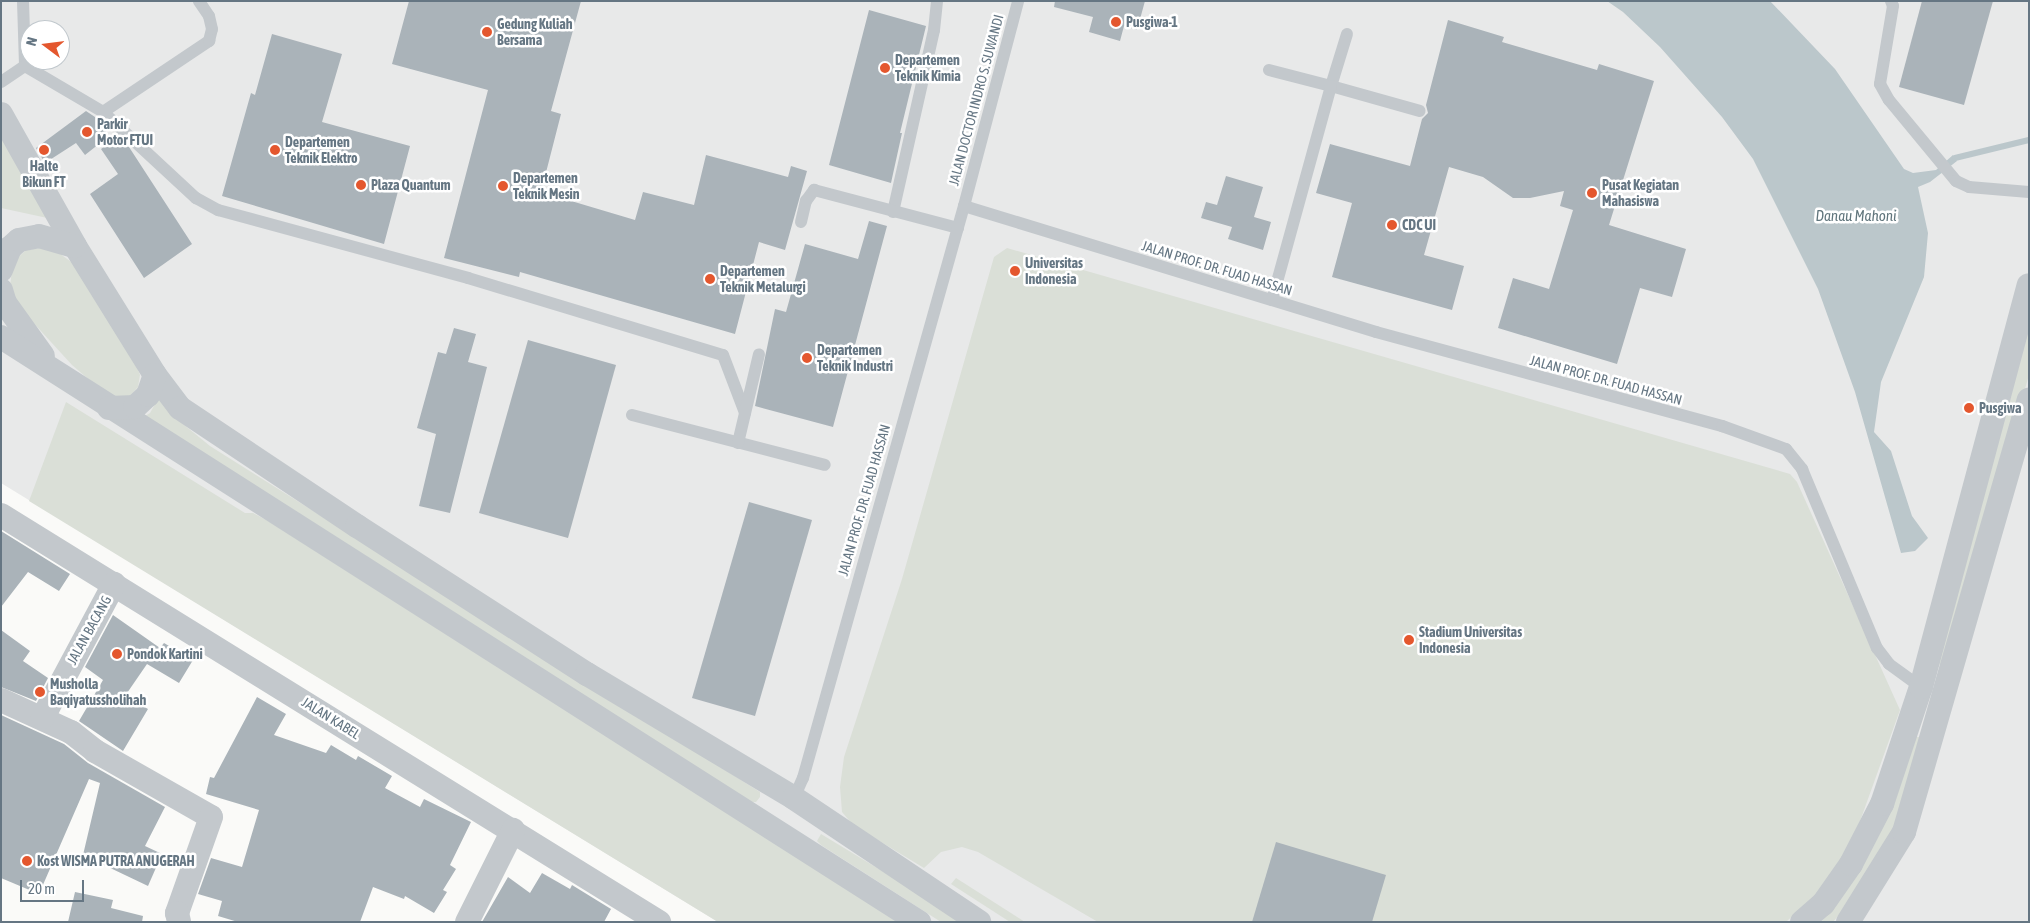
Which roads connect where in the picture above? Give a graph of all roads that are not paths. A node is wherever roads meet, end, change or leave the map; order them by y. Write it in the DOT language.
graph roads {
  1 [pos="23,1"];
  2 [pos="199,1"];
  3 [pos="937,1"];
  4 [pos="1018,1"];
  5 [pos="1891,1"];
  6 [pos="24,20"];
  7 [pos="1347,34"];
  8 [pos="20,69"];
  9 [pos="32,70"];
  10 [pos="1269,70"];
  11 [pos="1,82"];
  12 [pos="1331,86"];
  13 [pos="1420,111"];
  14 [pos="103,112"];
  15 [pos="1,114"];
  16 [pos="2029,192"];
  17 [pos="964,206"];
  18 [pos="893,212"];
  19 [pos="801,222"];
  20 [pos="958,228"];
  21 [pos="75,246"];
  22 [pos="1,270"];
  23 [pos="2029,285"];
  24 [pos="1,290"];
  25 [pos="1272,300"];
  26 [pos="1,337"];
  27 [pos="759,354"];
  28 [pos="54,370"];
  29 [pos="155,375"];
  30 [pos="2029,400"];
  31 [pos="109,408"];
  32 [pos="745,413"];
  33 [pos="632,415"];
  34 [pos="738,442"];
  35 [pos="825,465"];
  36 [pos="1,516"];
  37 [pos="114,584"];
  38 [pos="1921,686"];
  39 [pos="1,700"];
  40 [pos="43,717"];
  41 [pos="794,798"];
  42 [pos="772,828"];
  43 [pos="512,830"];
  44 [pos="179,922"];
  45 [pos="467,922"];
  46 [pos="659,922"];
  47 [pos="919,922"];
  48 [pos="979,922"];
  49 [pos="1802,922"];
  50 [pos="1848,922"];
  1 -- 6 [label="lane"];
  2 -- 14 [label="lane"];
  3 -- 18 [label="lane"];
  4 -- 17 [label="lane, JALAN DOCTOR INDRO S. SUWANDI"];
  5 -- 16 [label="lane"];
  7 -- 12 [label="lane"];
  8 -- 11 [label="lane"];
  9 -- 14 [label="lane"];
  10 -- 12 [label="lane"];
  12 -- 13 [label="lane"];
  12 -- 25 [label="lane"];
  14 -- 32 [label="lane"];
  15 -- 21 [label="street"];
  17 -- 20 [label="lane, JALAN PROF. DR. FUAD HASSAN"];
  17 -- 25 [label="lane, JALAN PROF. DR. FUAD HASSAN"];
  18 -- 19 [label="lane"];
  18 -- 20 [label="lane"];
  20 -- 41 [label="lane, JALAN PROF. DR. FUAD HASSAN"];
  21 -- 22 [label="street"];
  21 -- 29 [label="street"];
  23 -- 38 [label="street"];
  24 -- 28 [label="street"];
  25 -- 38 [label="lane, JALAN PROF. DR. FUAD HASSAN"];
  26 -- 28 [label="street"];
  27 -- 32 [label="lane"];
  28 -- 31 [label="street"];
  29 -- 31 [label="street"];
  29 -- 41 [label="street"];
  30 -- 50 [label="street"];
  31 -- 42 [label="street"];
  32 -- 34 [label="lane"];
  33 -- 34 [label="lane"];
  34 -- 35 [label="lane"];
  36 -- 37 [label="street, JALAN KABEL"];
  37 -- 40 [label="street, JALAN BACANG"];
  37 -- 43 [label="street, JALAN KABEL"];
  38 -- 49 [label="street"];
  39 -- 40 [label="street"];
  40 -- 44 [label="street"];
  41 -- 42 [label="street"];
  41 -- 48 [label="street"];
  42 -- 47 [label="street"];
  43 -- 45 [label="street"];
  43 -- 46 [label="street, JALAN KABEL"];
}
